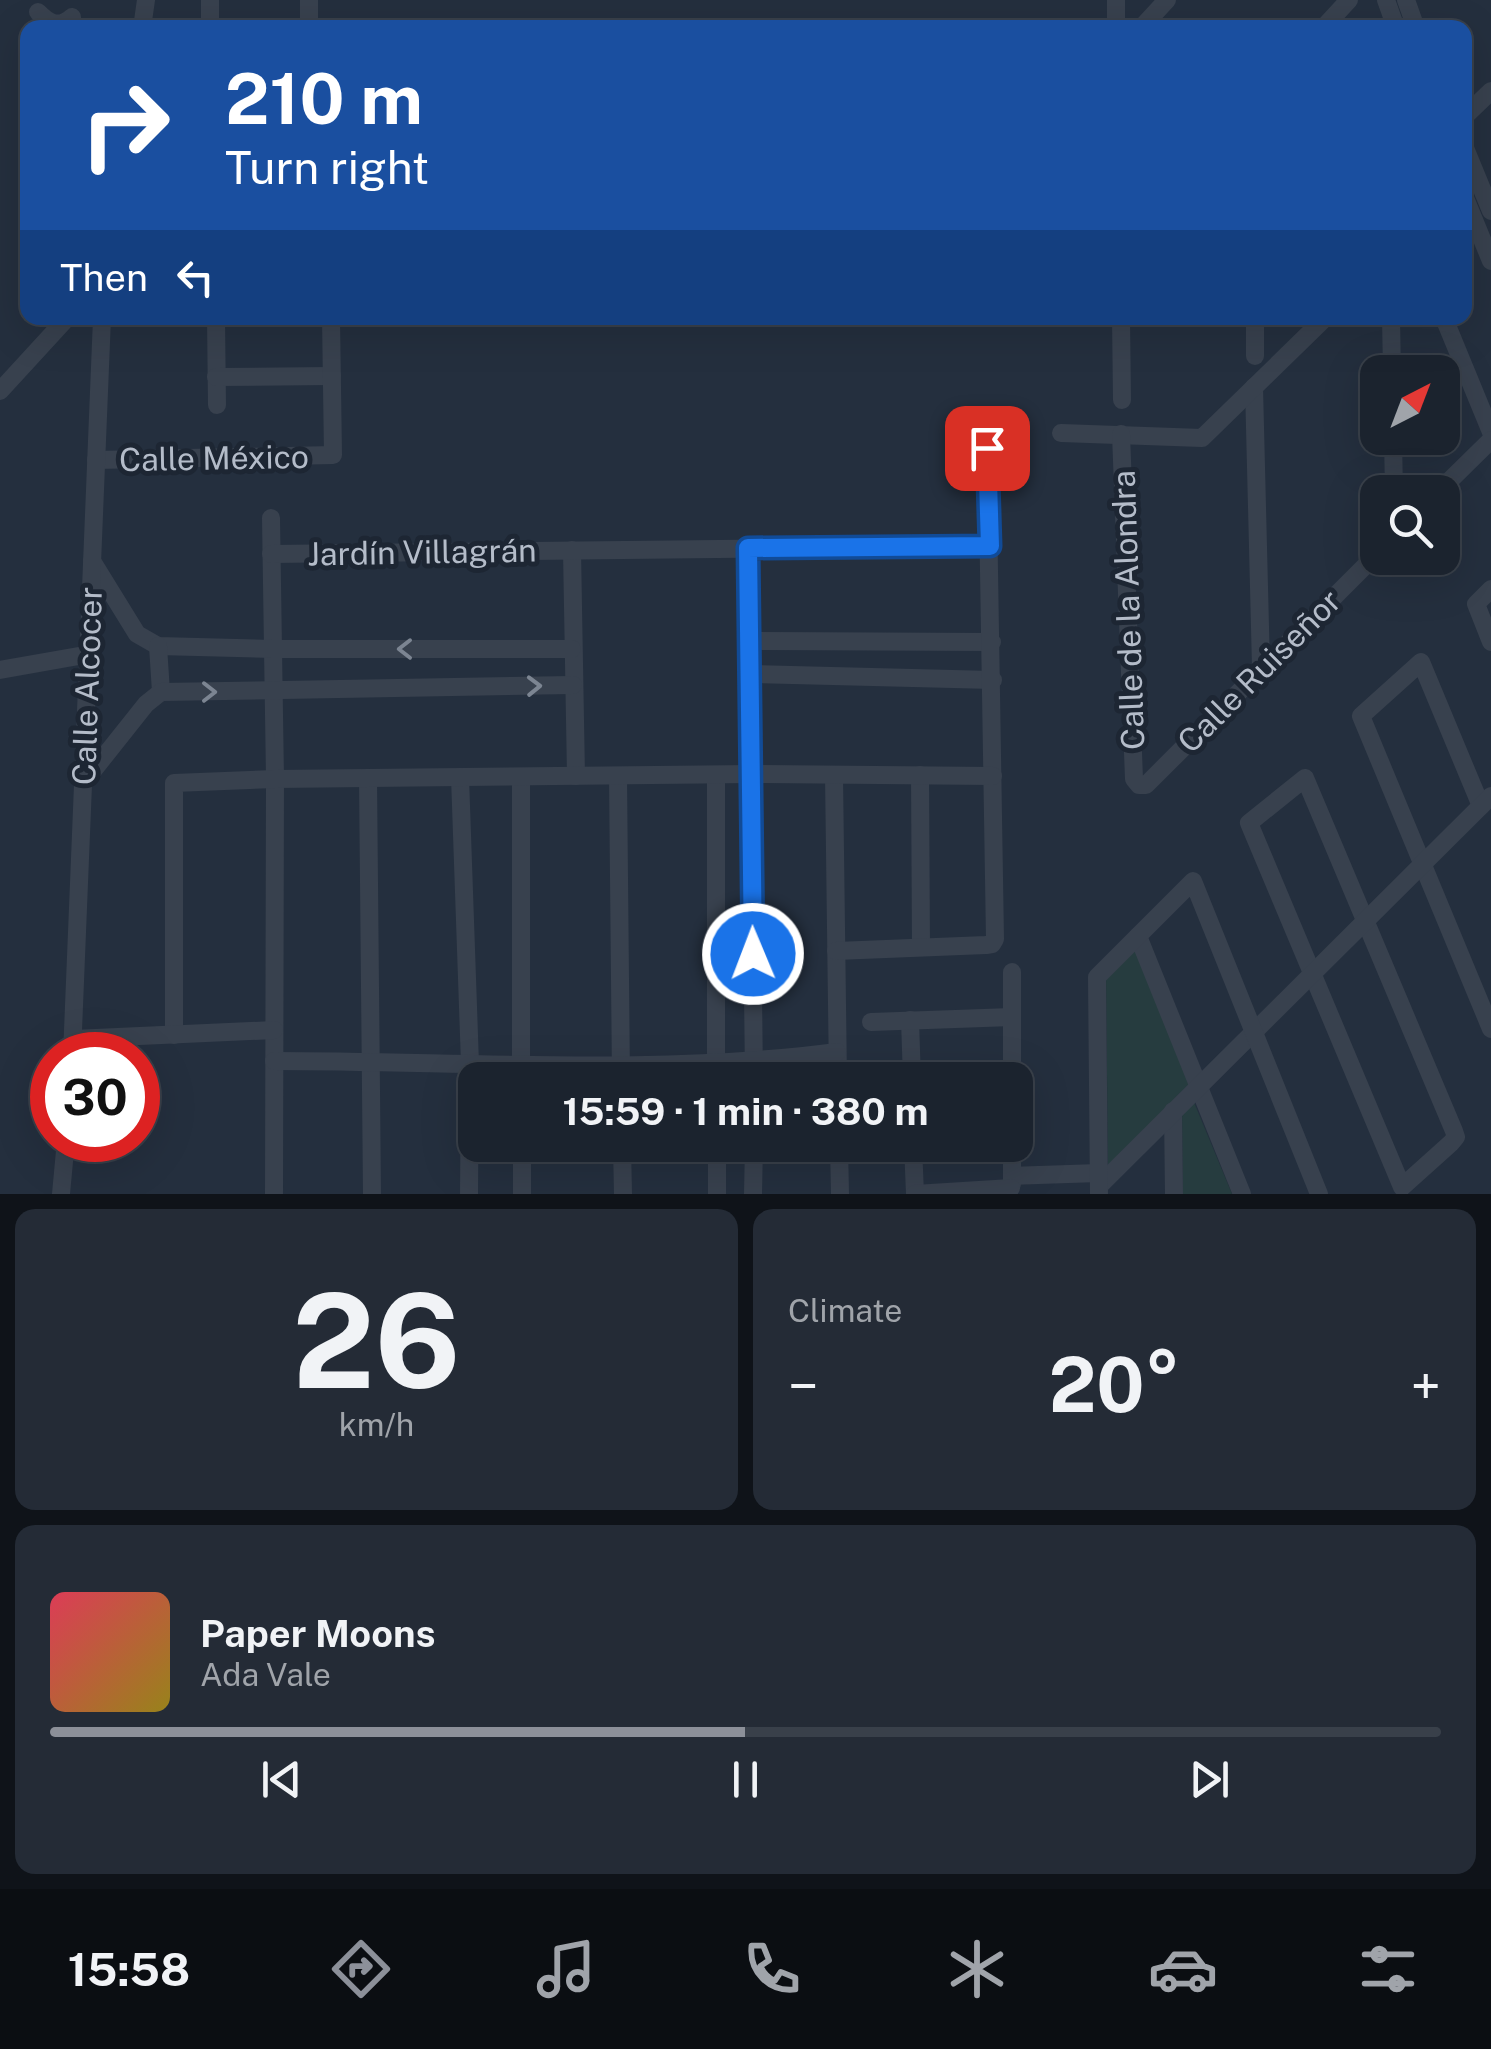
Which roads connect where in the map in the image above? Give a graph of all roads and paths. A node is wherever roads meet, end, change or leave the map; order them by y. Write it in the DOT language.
graph roads {
  1 [pos="1167,0"];
  2 [pos="1349,0"];
  3 [pos="1148,20"];
  4 [pos="1330,20"];
  5 [pos="1491,91"];
  6 [pos="1472,109"];
  7 [pos="1483,168"];
  8 [pos="1491,211"];
  9 [pos="1472,215"];
  10 [pos="1490,257"];
  11 [pos="61,325"];
  12 [pos="102,325"];
  13 [pos="216,325"];
  14 [pos="331,325"];
  15 [pos="1121,325"];
  16 [pos="1255,325"];
  17 [pos="1319,325"];
  18 [pos="1391,325"];
  19 [pos="1447,325"];
  20 [pos="1392,355"];
  21 [pos="1255,356"];
  22 [pos="332,376"];
  23 [pos="216,377"];
  24 [pos="1254,387"];
  25 [pos="0,391"];
  26 [pos="1122,400"];
  27 [pos="217,406"];
  28 [pos="1062,432"];
  29 [pos="1491,432"];
  30 [pos="1121,434"];
  31 [pos="1491,440"];
  32 [pos="987,448"];
  33 [pos="96,460"];
  34 [pos="1455,475"];
  35 [pos="270,518"];
  36 [pos="990,546"];
  37 [pos="748,548"];
  38 [pos="572,550"];
  39 [pos="271,554"];
  40 [pos="92,562"];
  41 [pos="1360,571"];
  42 [pos="1491,589"];
  43 [pos="749,642"];
  44 [pos="992,642"];
  45 [pos="1491,642"];
  46 [pos="158,646"];
  47 [pos="572,649"];
  48 [pos="274,650"];
  49 [pos="90,654"];
  50 [pos="1261,667"];
  51 [pos="0,670"];
  52 [pos="750,674"];
  53 [pos="992,680"];
  54 [pos="573,685"];
  55 [pos="161,692"];
  56 [pos="272,692"];
  57 [pos="751,774"];
  58 [pos="834,775"];
  59 [pos="920,775"];
  60 [pos="521,776"];
  61 [pos="576,776"];
  62 [pos="618,776"];
  63 [pos="716,776"];
  64 [pos="993,776"];
  65 [pos="460,777"];
  66 [pos="368,778"];
  67 [pos="275,779"];
  68 [pos="84,782"];
  69 [pos="1139,785"];
  70 [pos="1486,801"];
  71 [pos="1423,862"];
  72 [pos="1366,919"];
  73 [pos="1138,936"];
  74 [pos="921,947"];
  75 [pos="836,951"];
  76 [pos="1012,972"];
  77 [pos="1310,974"];
  78 [pos="1012,1017"];
  79 [pos="910,1020"];
  80 [pos="872,1022"];
  81 [pos="1491,1029"];
  82 [pos="274,1030"];
  83 [pos="1252,1031"];
  84 [pos="74,1032"];
  85 [pos="174,1035"];
  86 [pos="160,1037"];
  87 [pos="837,1052"];
  88 [pos="274,1061"];
  89 [pos="370,1061"];
  90 [pos="470,1062"];
  91 [pos="521,1062"];
  92 [pos="621,1062"];
  93 [pos="716,1062"];
  94 [pos="755,1062"];
  95 [pos="796,1062"];
  96 [pos="837,1062"];
  97 [pos="911,1062"];
  98 [pos="1012,1062"];
  99 [pos="458,1064"];
  100 [pos="1198,1086"];
  101 [pos="1173,1111"];
  102 [pos="64,1162"];
  103 [pos="469,1162"];
  104 [pos="522,1162"];
  105 [pos="622,1162"];
  106 [pos="716,1162"];
  107 [pos="754,1162"];
  108 [pos="839,1162"];
  109 [pos="914,1162"];
  110 [pos="1099,1184"];
  111 [pos="1012,1186"];
  112 [pos="62,1194"];
  113 [pos="274,1194"];
  114 [pos="372,1194"];
  115 [pos="469,1194"];
  116 [pos="522,1194"];
  117 [pos="623,1194"];
  118 [pos="717,1194"];
  119 [pos="753,1194"];
  120 [pos="840,1194"];
  121 [pos="915,1194"];
  122 [pos="1174,1194"];
  123 [pos="1242,1194"];
  124 [pos="1319,1194"];
  1 -- 3 [label="street"];
  2 -- 4 [label="street"];
  5 -- 6 [label="street"];
  7 -- 8 [label="street"];
  9 -- 10 [label="street"];
  11 -- 25 [label="street"];
  12 -- 33 [label="street, Calle Alcocer"];
  13 -- 23 [label="street"];
  14 -- 22 [label="street"];
  15 -- 26 [label="street"];
  16 -- 21 [label="street"];
  17 -- 24 [label="street"];
  18 -- 20 [label="street"];
  19 -- 29 [label="street"];
  22 -- 23 [label="street"];
  22 -- 33 [label="street, Calle México"];
  23 -- 27 [label="street"];
  24 -- 30 [label="street"];
  24 -- 50 [label="street"];
  28 -- 30 [label="street"];
  30 -- 69 [label="street, Calle de la Alondra"];
  31 -- 34 [label="street"];
  32 -- 36 [label="street"];
  33 -- 40 [label="street, Calle Alcocer"];
  35 -- 39 [label="street"];
  36 -- 37 [label="street, Jardín Villagrán"];
  36 -- 44 [label="street"];
  37 -- 38 [label="street, Jardín Villagrán"];
  37 -- 43 [label="street"];
  38 -- 39 [label="street, Jardín Villagrán"];
  38 -- 47 [label="street"];
  39 -- 48 [label="street"];
  40 -- 46 [label="street"];
  40 -- 49 [label="street, Calle Alcocer"];
  41 -- 50 [label="street, Calle Ruiseñor"];
  42 -- 45 [label="street"];
  43 -- 44 [label="street"];
  43 -- 52 [label="street"];
  44 -- 53 [label="street"];
  46 -- 48 [label="street"];
  46 -- 55 [label="street"];
  47 -- 48 [label="street, one-way"];
  47 -- 54 [label="street"];
  48 -- 56 [label="street"];
  49 -- 51 [label="street"];
  49 -- 68 [label="street, Calle Alcocer"];
  50 -- 69 [label="street, Calle Ruiseñor"];
  52 -- 53 [label="street"];
  52 -- 57 [label="street"];
  53 -- 64 [label="street"];
  56 -- 54 [label="street, one-way"];
  54 -- 61 [label="street"];
  55 -- 56 [label="street, one-way"];
  55 -- 68 [label="street"];
  56 -- 67 [label="street"];
  57 -- 58 [label="street"];
  57 -- 63 [label="street"];
  57 -- 94 [label="street"];
  58 -- 59 [label="street"];
  58 -- 75 [label="street"];
  59 -- 64 [label="street"];
  59 -- 74 [label="street"];
  60 -- 61 [label="street"];
  60 -- 65 [label="street"];
  60 -- 91 [label="street"];
  61 -- 62 [label="street"];
  62 -- 63 [label="street"];
  62 -- 92 [label="street"];
  63 -- 93 [label="street"];
  64 -- 74 [label="street"];
  65 -- 66 [label="street"];
  65 -- 90 [label="street"];
  66 -- 67 [label="street"];
  66 -- 89 [label="street"];
  67 -- 82 [label="street"];
  67 -- 85 [label="street"];
  68 -- 84 [label="street, Calle Alcocer"];
  70 -- 71 [label="street"];
  70 -- 71 [label="street"];
  71 -- 72 [label="street"];
  71 -- 81 [label="street"];
  72 -- 77 [label="street"];
  72 -- 77 [label="street"];
  72 -- 77 [label="street"];
  73 -- 83 [label="street"];
  73 -- 100 [label="street"];
  73 -- 110 [label="street"];
  74 -- 75 [label="street"];
  75 -- 87 [label="street"];
  76 -- 78 [label="street"];
  77 -- 83 [label="street"];
  78 -- 79 [label="street"];
  78 -- 98 [label="street"];
  79 -- 80 [label="street"];
  79 -- 97 [label="street"];
  82 -- 85 [label="street"];
  82 -- 88 [label="street"];
  83 -- 100 [label="street"];
  83 -- 124 [label="street"];
  85 -- 86 [label="street"];
  87 -- 95 [label="street"];
  87 -- 96 [label="street"];
  88 -- 89 [label="street"];
  88 -- 113 [label="street"];
  89 -- 99 [label="street"];
  89 -- 114 [label="street"];
  100 -- 101 [label="street"];
  100 -- 123 [label="street"];
  101 -- 110 [label="street"];
  101 -- 122 [label="street"];
  102 -- 112 [label="street"];
  103 -- 115 [label="street"];
  104 -- 116 [label="street"];
  105 -- 117 [label="street"];
  106 -- 118 [label="street"];
  107 -- 119 [label="street"];
  108 -- 120 [label="street"];
  109 -- 121 [label="street"];
  110 -- 111 [label="street"];
  111 -- 121 [label="street"];
}
